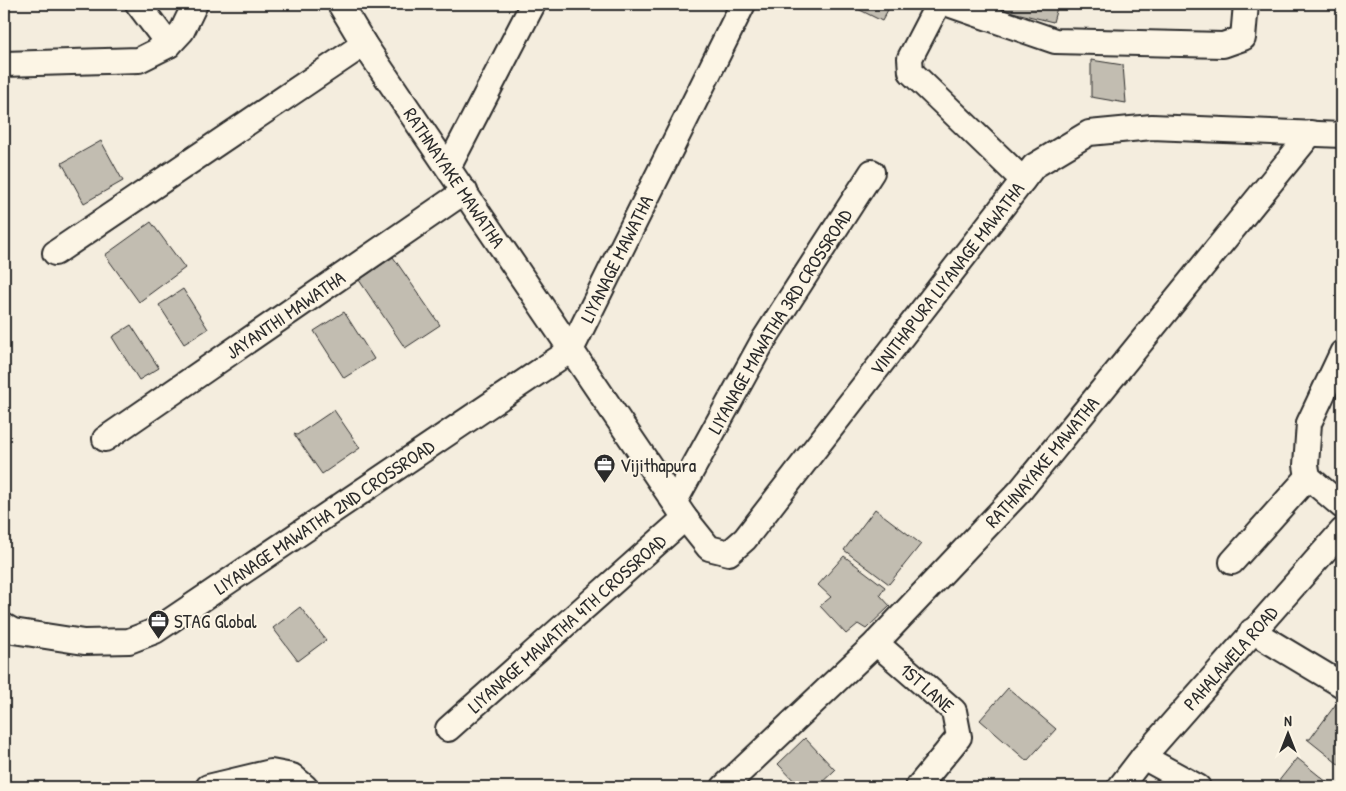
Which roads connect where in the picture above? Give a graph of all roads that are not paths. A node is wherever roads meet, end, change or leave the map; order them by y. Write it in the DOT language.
graph roads {
  1 [pos="138,4"];
  2 [pos="195,4"];
  3 [pos="340,4"];
  4 [pos="533,4"];
  5 [pos="743,4"];
  6 [pos="938,4"];
  7 [pos="948,4"];
  8 [pos="1246,4"];
  9 [pos="364,44"];
  10 [pos="169,45"];
  11 [pos="4,64"];
  12 [pos="1311,134"];
  13 [pos="1342,135"];
  14 [pos="449,166"];
  15 [pos="872,172"];
  16 [pos="1023,180"];
  17 [pos="465,191"];
  18 [pos="55,253"];
  19 [pos="572,350"];
  20 [pos="1342,353"];
  21 [pos="105,439"];
  22 [pos="1308,477"];
  23 [pos="1342,506"];
  24 [pos="680,510"];
  25 [pos="1342,531"];
  26 [pos="1232,562"];
  27 [pos="4,626"];
  28 [pos="1252,631"];
  29 [pos="876,643"];
  30 [pos="1342,686"];
  31 [pos="448,728"];
  32 [pos="1143,757"];
  33 [pos="208,787"];
  34 [pos="305,787"];
  35 [pos="724,787"];
  36 [pos="918,787"];
  37 [pos="1120,787"];
  38 [pos="1198,787"];
  1 -- 10 [label="street"];
  2 -- 10 [label="street"];
  3 -- 9 [label="street, RATHNAYAKE MAWATHA"];
  4 -- 14 [label="street"];
  5 -- 19 [label="street, LIYANAGE MAWATHA"];
  6 -- 16 [label="street"];
  7 -- 8 [label="street"];
  9 -- 14 [label="street, RATHNAYAKE MAWATHA"];
  9 -- 18 [label="street"];
  10 -- 11 [label="street"];
  12 -- 13 [label="street"];
  12 -- 16 [label="street, VINITHAPURA LIYANAGE MAWATHA"];
  12 -- 29 [label="street, RATHNAYAKE MAWATHA"];
  14 -- 17 [label="street, RATHNAYAKE MAWATHA"];
  15 -- 24 [label="street, LIYANAGE MAWATHA 3RD CROSSROAD"];
  16 -- 24 [label="street, VINITHAPURA LIYANAGE MAWATHA"];
  17 -- 19 [label="street, RATHNAYAKE MAWATHA"];
  17 -- 21 [label="street, JAYANTHI MAWATHA"];
  19 -- 24 [label="street"];
  19 -- 27 [label="street, LIYANAGE MAWATHA 2ND CROSSROAD"];
  20 -- 22 [label="street"];
  22 -- 23 [label="street"];
  22 -- 26 [label="street"];
  24 -- 31 [label="street, LIYANAGE MAWATHA 4TH CROSSROAD"];
  25 -- 28 [label="street, PAHALAWELA ROAD"];
  28 -- 30 [label="street"];
  28 -- 32 [label="street, PAHALAWELA ROAD"];
  29 -- 35 [label="street, RATHNAYAKE MAWATHA"];
  29 -- 36 [label="street, 1ST LANE"];
  32 -- 37 [label="street, PAHALAWELA ROAD"];
  32 -- 38 [label="street"];
  33 -- 34 [label="street"];
}
